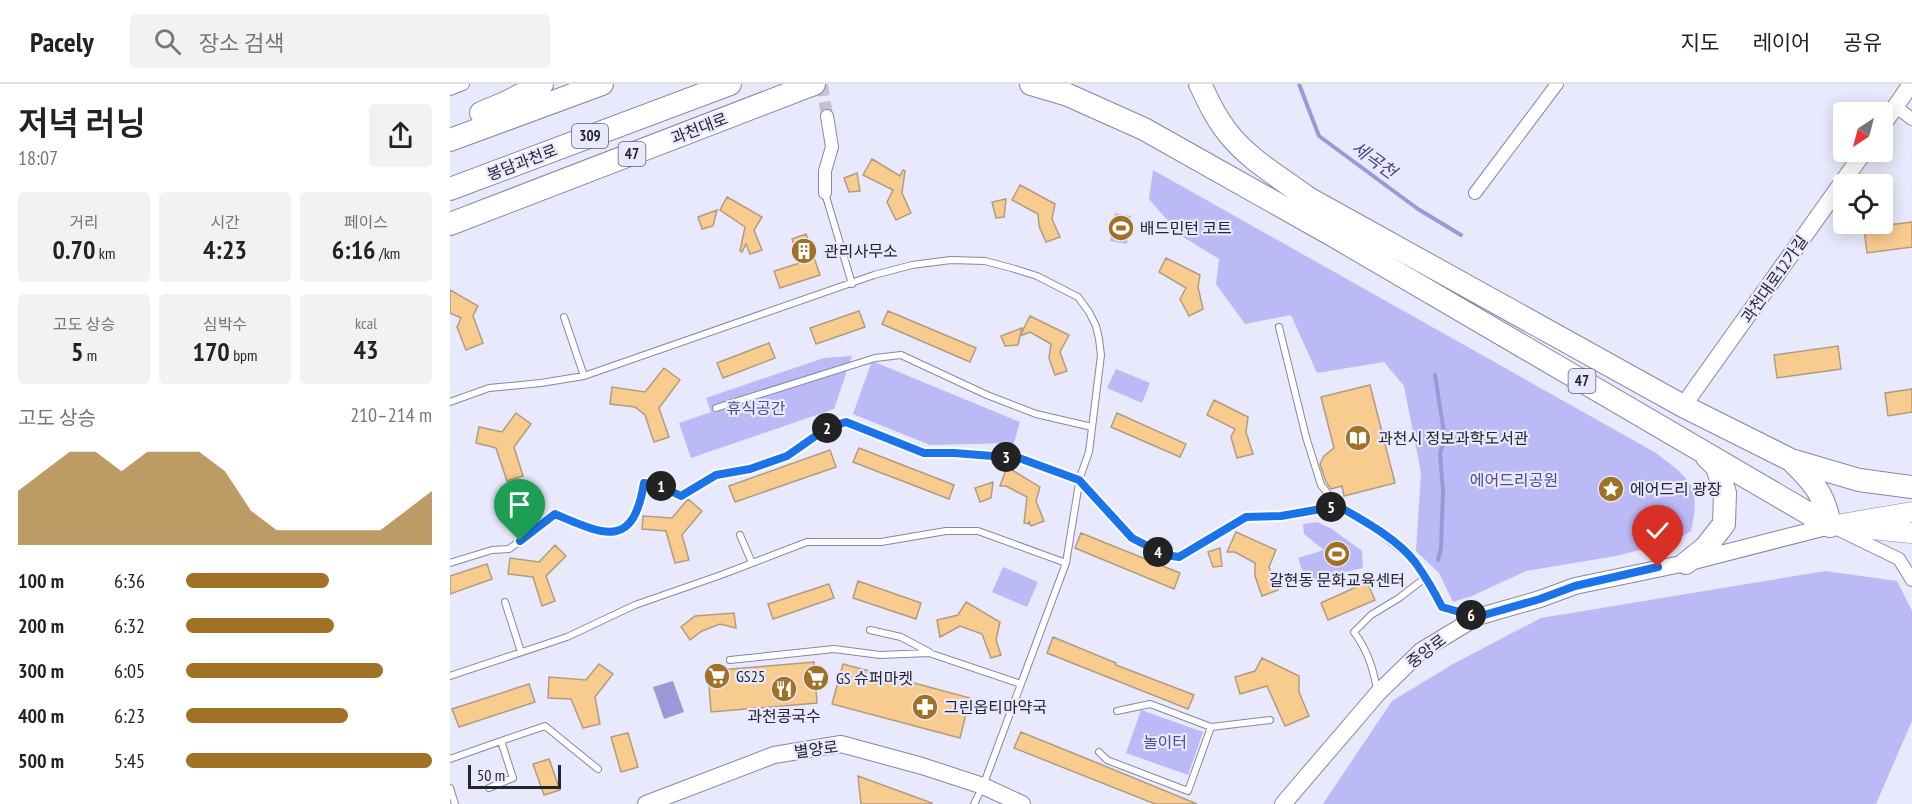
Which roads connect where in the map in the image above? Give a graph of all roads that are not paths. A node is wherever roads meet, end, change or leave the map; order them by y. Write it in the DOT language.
graph roads {
  1 [pos="463,84"];
  2 [pos="542,84"];
  3 [pos="602,84"];
  4 [pos="730,84"];
  5 [pos="814,84"];
  6 [pos="1031,84"];
  7 [pos="1200,84"];
  8 [pos="1557,84"];
  9 [pos="1911,84"];
  10 [pos="450,90"];
  11 [pos="1896,107"];
  12 [pos="1893,111"];
  13 [pos="827,116"];
  14 [pos="1912,119"];
  15 [pos="450,124"];
  16 [pos="450,140"];
  17 [pos="1857,162"];
  18 [pos="450,189"];
  19 [pos="825,193"];
  20 [pos="1475,193"];
  21 [pos="450,224"];
  22 [pos="852,284"];
  23 [pos="564,317"];
  24 [pos="1279,327"];
  25 [pos="584,376"];
  26 [pos="450,402"];
  27 [pos="1683,406"];
  28 [pos="716,408"];
  29 [pos="1092,427"];
  30 [pos="1699,450"];
  31 [pos="1791,460"];
  32 [pos="1079,480"];
  33 [pos="1912,487"];
  34 [pos="1338,506"];
  35 [pos="1912,512"];
  36 [pos="1830,526"];
  37 [pos="1912,533"];
  38 [pos="740,535"];
  39 [pos="450,563"];
  40 [pos="752,563"];
  41 [pos="1066,563"];
  42 [pos="1686,563"];
  43 [pos="1425,578"];
  44 [pos="1912,580"];
  45 [pos="505,602"];
  46 [pos="1477,617"];
  47 [pos="870,630"];
  48 [pos="521,652"];
  49 [pos="929,653"];
  50 [pos="730,660"];
  51 [pos="450,676"];
  52 [pos="1021,684"];
  53 [pos="1378,693"];
  54 [pos="1117,711"];
  55 [pos="1270,720"];
  56 [pos="1211,727"];
  57 [pos="501,741"];
  58 [pos="1099,752"];
  59 [pos="450,759"];
  60 [pos="598,769"];
  61 [pos="983,786"];
  62 [pos="450,788"];
  63 [pos="489,788"];
  64 [pos="456,804"];
  65 [pos="646,804"];
  66 [pos="974,804"];
  67 [pos="1022,804"];
  68 [pos="1283,804"];
  1 -- 10 [label="street"];
  2 -- 15 [label="highway"];
  3 -- 16 [label="highway"];
  4 -- 18 [label="highway, 봉담과천로 / 309"];
  5 -- 21 [label="highway, 과천대로 / 47"];
  6 -- 30 [label="highway, 47"];
  7 -- 27 [label="highway"];
  8 -- 20 [label="street"];
  9 -- 11 [label="street"];
  11 -- 12 [label="street"];
  11 -- 14 [label="street"];
  13 -- 19 [label="street"];
  17 -- 27 [label="street, 과천대로12가길"];
  19 -- 22 [label="lane"];
  22 -- 25 [label="lane"];
  22 -- 29 [label="lane"];
  23 -- 25 [label="lane"];
  24 -- 34 [label="lane"];
  25 -- 26 [label="lane"];
  27 -- 31 [label="highway"];
  28 -- 29 [label="lane"];
  29 -- 32 [label="lane"];
  30 -- 36 [label="highway, 47"];
  30 -- 42 [label="highway"];
  31 -- 33 [label="highway"];
  31 -- 36 [label="highway"];
  32 -- 34 [label="lane"];
  32 -- 39 [label="lane"];
  32 -- 41 [label="lane"];
  34 -- 43 [label="lane"];
  35 -- 36 [label="main road"];
  36 -- 37 [label="main road, 47"];
  36 -- 42 [label="street, 중앙로"];
  36 -- 44 [label="street"];
  38 -- 40 [label="lane"];
  40 -- 41 [label="lane"];
  40 -- 48 [label="lane"];
  41 -- 52 [label="lane"];
  42 -- 46 [label="street, 중앙로"];
  43 -- 46 [label="lane"];
  43 -- 53 [label="lane"];
  45 -- 48 [label="lane"];
  46 -- 53 [label="street, 중앙로"];
  47 -- 49 [label="lane"];
  48 -- 51 [label="lane"];
  49 -- 50 [label="lane"];
  49 -- 52 [label="lane"];
  52 -- 61 [label="lane"];
  53 -- 68 [label="street, 중앙로"];
  54 -- 56 [label="lane"];
  55 -- 56 [label="lane"];
  56 -- 58 [label="lane"];
  57 -- 59 [label="lane"];
  57 -- 60 [label="lane"];
  57 -- 63 [label="lane"];
  61 -- 65 [label="street, 별양로"];
  61 -- 66 [label="lane"];
  61 -- 67 [label="street, 별양로"];
  62 -- 64 [label="lane"];
}
